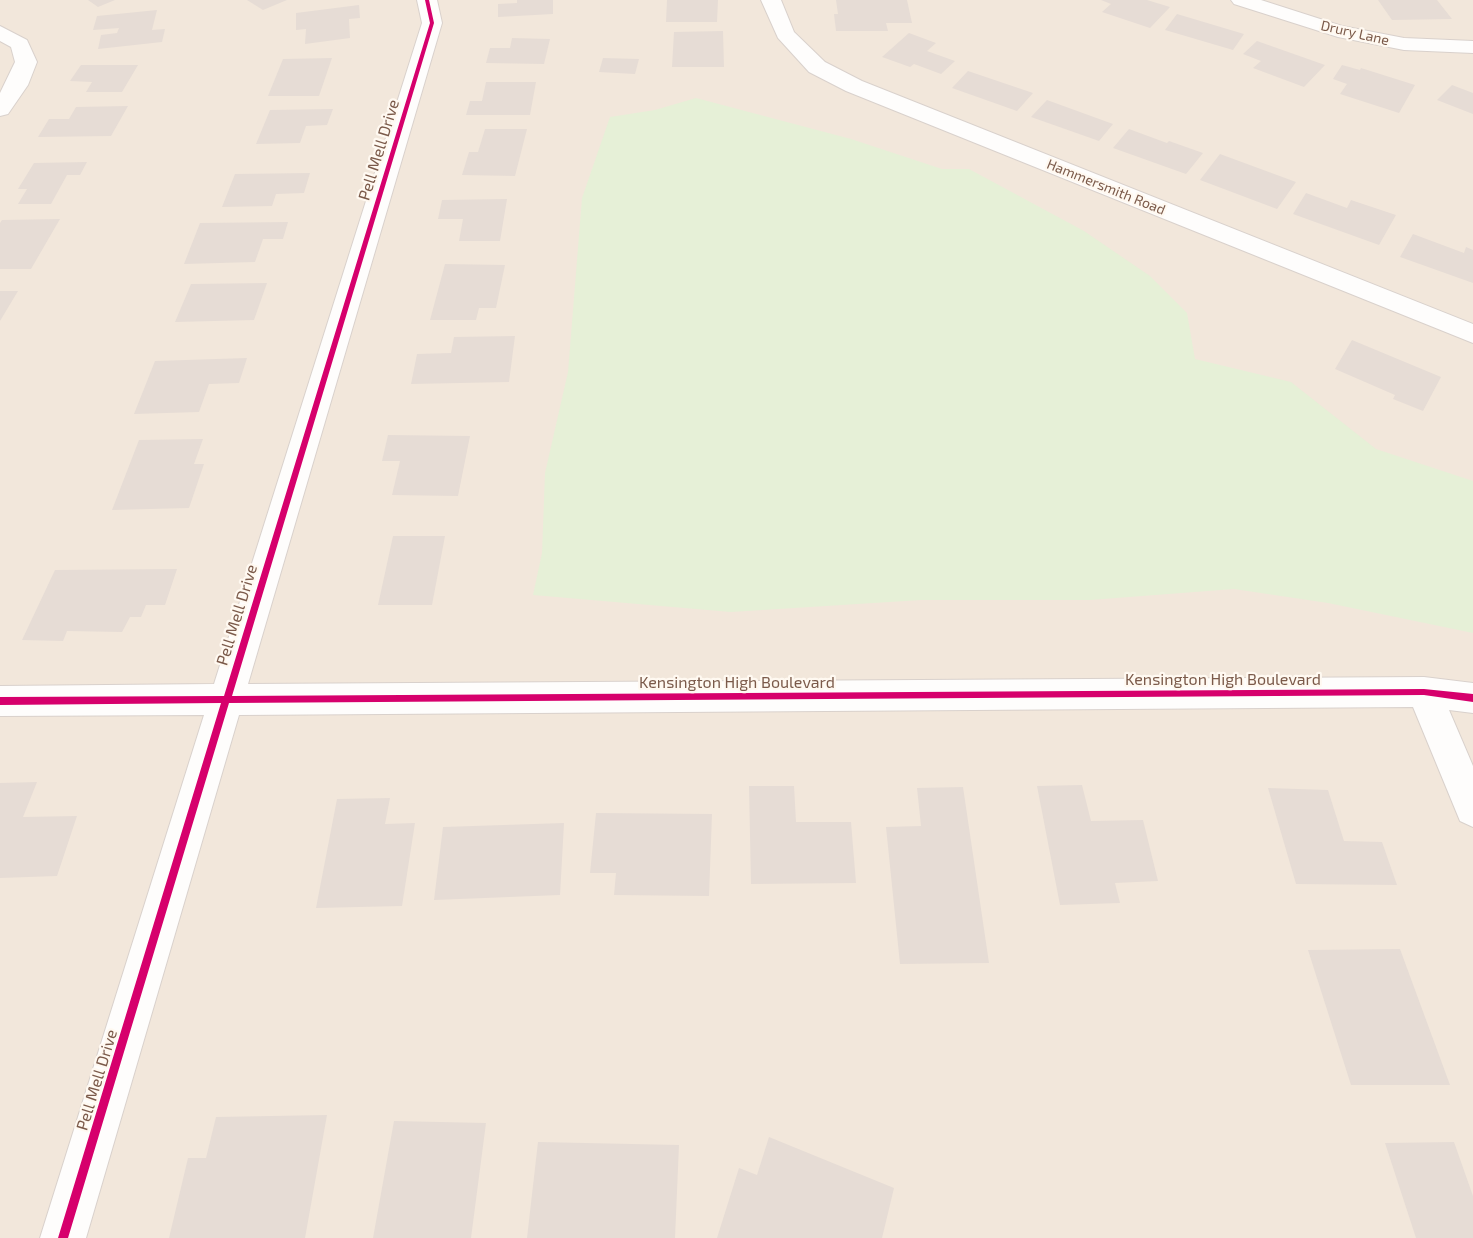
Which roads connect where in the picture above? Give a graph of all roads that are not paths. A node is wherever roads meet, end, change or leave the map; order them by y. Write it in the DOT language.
graph roads {
  1 [pos="427,0"];
  2 [pos="771,0"];
  3 [pos="1240,0"];
  4 [pos="0,32"];
  5 [pos="1473,47"];
  6 [pos="0,109"];
  7 [pos="1473,334"];
  8 [pos="1424,692"];
  9 [pos="1473,698"];
  10 [pos="225,700"];
  11 [pos="0,701"];
  12 [pos="1473,809"];
  13 [pos="63,1238"];
  1 -- 10 [label="street, Pell Mell Drive"];
  2 -- 7 [label="street, Hammersmith Road"];
  3 -- 5 [label="street, Drury Lane"];
  4 -- 6 [label="street"];
  8 -- 9 [label="street, Kensington High Boulevard"];
  8 -- 10 [label="street, Kensington High Boulevard"];
  8 -- 12 [label="street"];
  10 -- 11 [label="street, Kensington High Boulevard"];
  10 -- 13 [label="street, Pell Mell Drive"];
}
